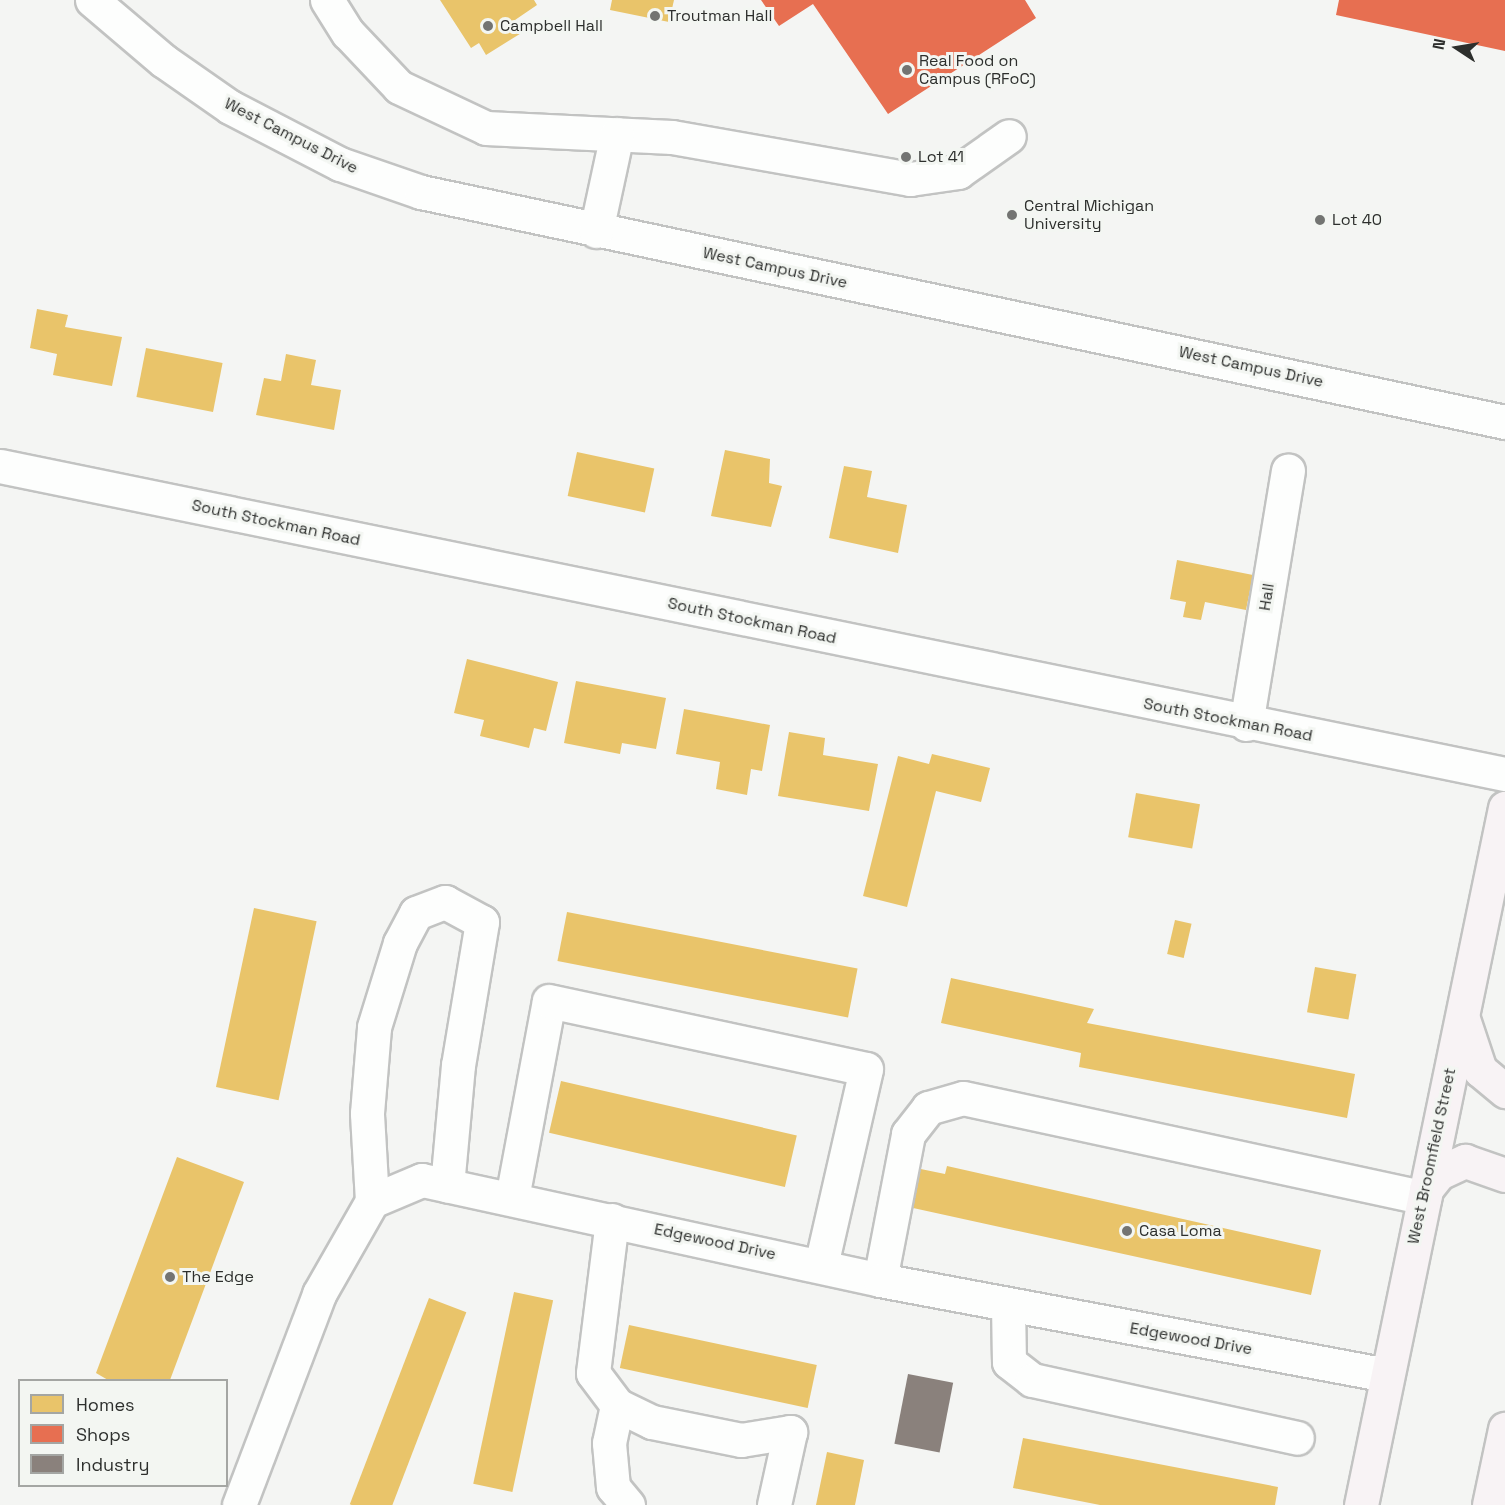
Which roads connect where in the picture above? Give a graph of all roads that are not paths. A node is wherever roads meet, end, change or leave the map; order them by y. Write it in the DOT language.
graph roads {
  1 [pos="92,0"];
  2 [pos="327,0"];
  3 [pos="617,134"];
  4 [pos="1009,136"];
  5 [pos="596,231"];
  6 [pos="1505,422"];
  7 [pos="0,465"];
  8 [pos="1288,470"];
  9 [pos="1246,724"];
  10 [pos="1505,774"];
  11 [pos="1505,808"];
  12 [pos="1462,1014"];
  13 [pos="1505,1091"];
  14 [pos="1505,1175"];
  15 [pos="447,1185"];
  16 [pos="1425,1193"];
  17 [pos="512,1198"];
  18 [pos="372,1201"];
  19 [pos="612,1220"];
  20 [pos="821,1266"];
  21 [pos="880,1280"];
  22 [pos="1008,1305"];
  23 [pos="1387,1375"];
  24 [pos="617,1405"];
  25 [pos="1505,1429"];
  26 [pos="1297,1438"];
  27 [pos="239,1505"];
  28 [pos="628,1505"];
  29 [pos="774,1505"];
  30 [pos="1361,1505"];
  31 [pos="1489,1505"];
  1 -- 5 [label="street, West Campus Drive"];
  2 -- 3 [label="street"];
  3 -- 4 [label="street"];
  3 -- 5 [label="street"];
  5 -- 6 [label="street, West Campus Drive"];
  7 -- 9 [label="street, South Stockman Road"];
  8 -- 9 [label="street, Hall"];
  9 -- 10 [label="street, South Stockman Road"];
  11 -- 12 [label="main road, West Broomfield Street"];
  12 -- 13 [label="main road"];
  12 -- 16 [label="main road, West Broomfield Street"];
  14 -- 16 [label="main road"];
  15 -- 17 [label="street, Edgewood Drive"];
  15 -- 18 [label="street, Edgewood Drive"];
  15 -- 18 [label="street"];
  16 -- 21 [label="street"];
  16 -- 23 [label="main road, West Broomfield Street"];
  17 -- 19 [label="street, Edgewood Drive"];
  17 -- 20 [label="street"];
  18 -- 27 [label="street"];
  19 -- 20 [label="street, Edgewood Drive"];
  19 -- 24 [label="street"];
  20 -- 21 [label="street, Edgewood Drive"];
  21 -- 22 [label="street, Edgewood Drive"];
  22 -- 23 [label="street, Edgewood Drive"];
  22 -- 26 [label="street"];
  23 -- 30 [label="main road, West Broomfield Street"];
  24 -- 28 [label="street"];
  24 -- 29 [label="street"];
  25 -- 31 [label="main road"];
}
